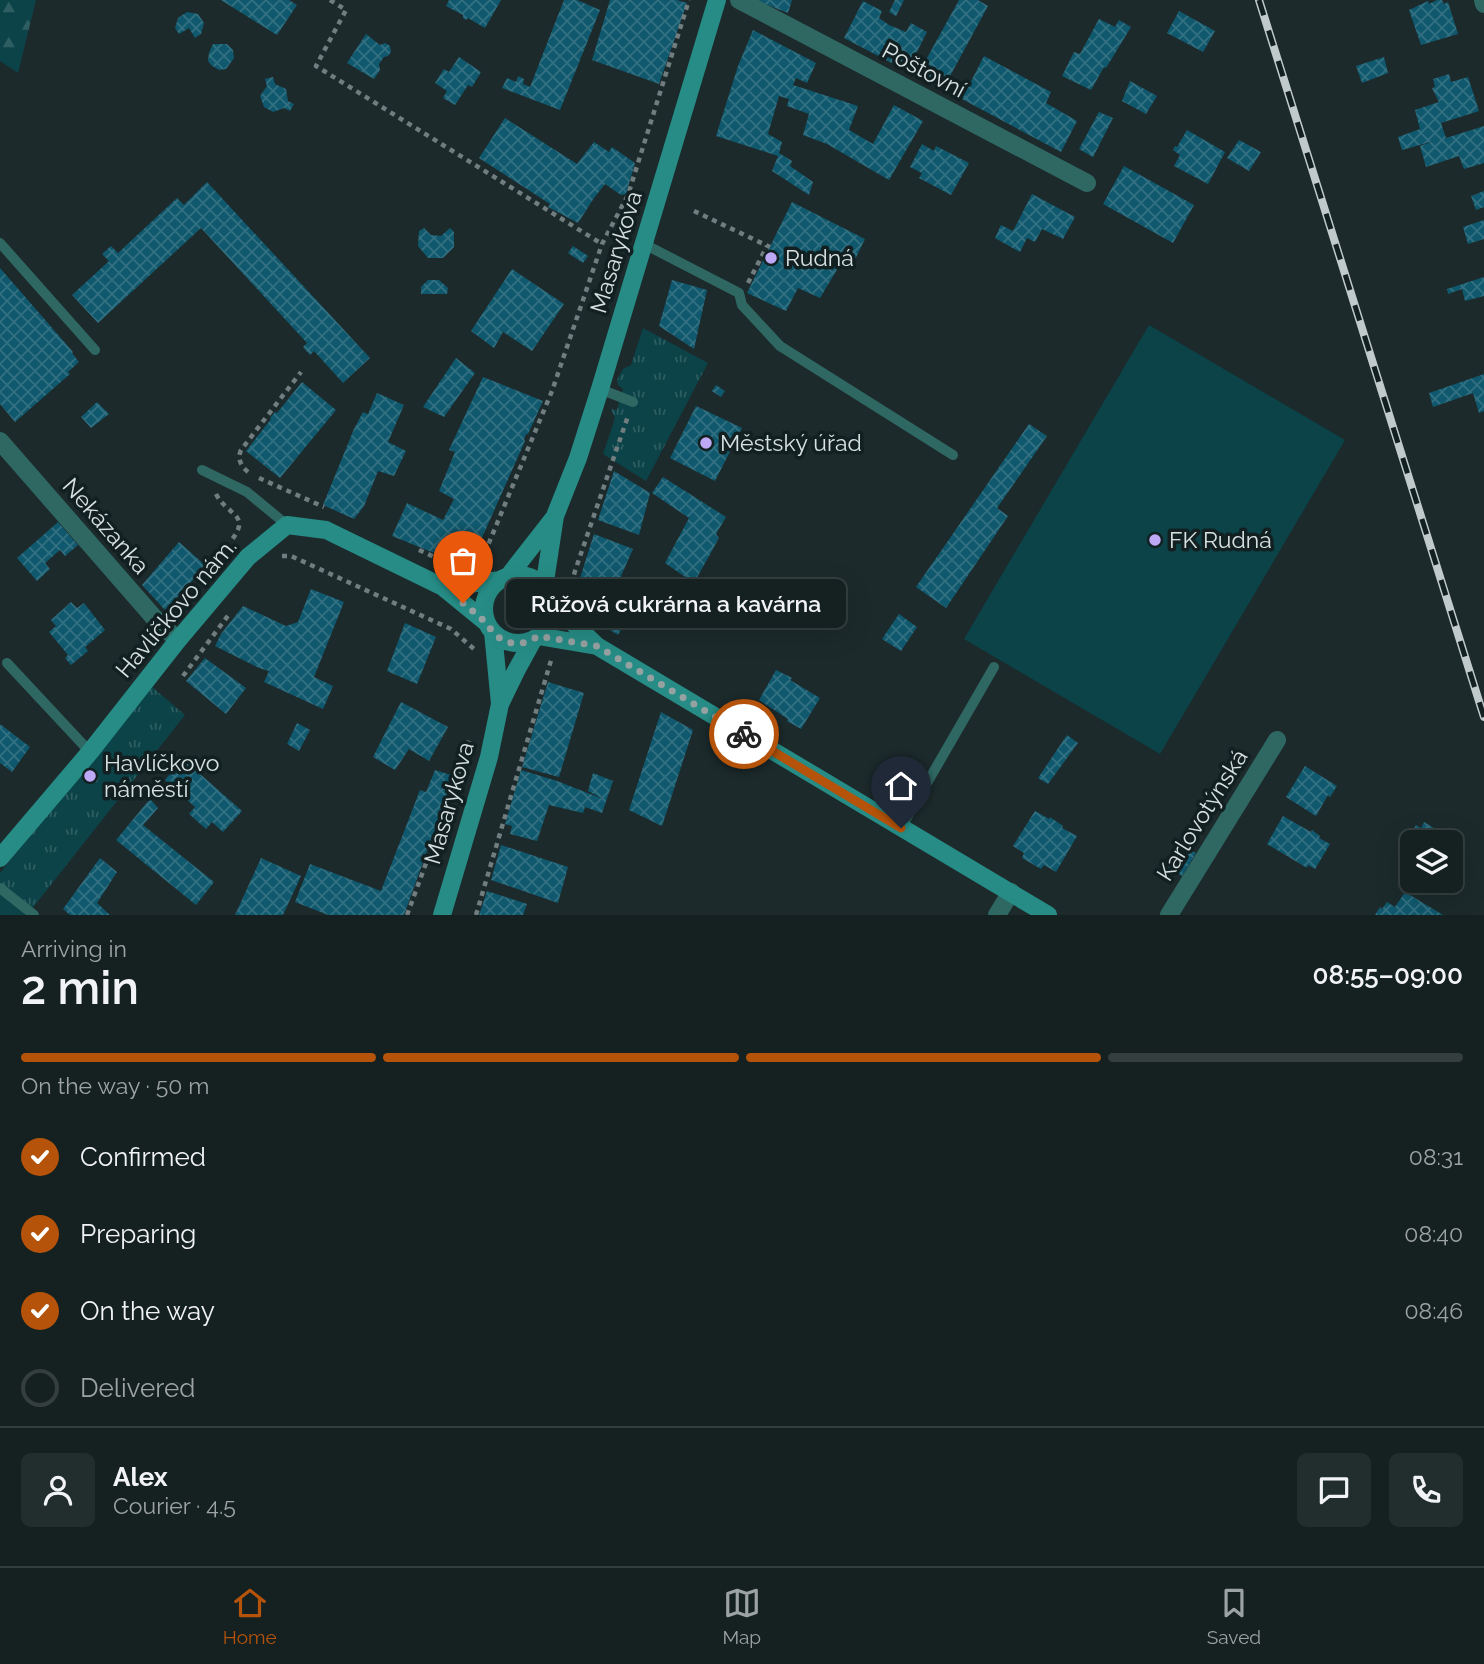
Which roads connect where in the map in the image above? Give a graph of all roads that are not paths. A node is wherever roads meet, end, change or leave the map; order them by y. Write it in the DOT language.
graph roads {
  1 [pos="717,0"];
  2 [pos="739,0"];
  3 [pos="1087,183"];
  4 [pos="0,243"];
  5 [pos="644,244"];
  6 [pos="95,350"];
  7 [pos="600,389"];
  8 [pos="633,402"];
  9 [pos="0,441"];
  10 [pos="953,455"];
  11 [pos="202,470"];
  12 [pos="555,516"];
  13 [pos="287,525"];
  14 [pos="504,579"];
  15 [pos="443,587"];
  16 [pos="547,595"];
  17 [pos="490,628"];
  18 [pos="536,638"];
  19 [pos="178,640"];
  20 [pos="597,646"];
  21 [pos="7,663"];
  22 [pos="994,667"];
  23 [pos="500,704"];
  24 [pos="1277,740"];
  25 [pos="90,752"];
  26 [pos="901,828"];
  27 [pos="0,858"];
  28 [pos="0,888"];
  29 [pos="1012,892"];
  30 [pos="34,915"];
  31 [pos="442,915"];
  32 [pos="997,915"];
  33 [pos="1048,915"];
  34 [pos="1169,915"];
  1 -- 5 [label="street, Masarykova"];
  2 -- 3 [label="street, Poštovní"];
  4 -- 6 [label="lane"];
  5 -- 7 [label="street, Masarykova"];
  5 -- 10 [label="lane"];
  7 -- 8 [label="lane"];
  7 -- 12 [label="street, Masarykova"];
  9 -- 19 [label="street, Nekázanka"];
  11 -- 13 [label="lane"];
  12 -- 14 [label="street"];
  12 -- 16 [label="street"];
  13 -- 15 [label="street"];
  13 -- 19 [label="street, Havlíčkovo nám."];
  14 -- 15 [label="street"];
  14 -- 16 [label="street"];
  14 -- 17 [label="street"];
  15 -- 17 [label="street"];
  16 -- 18 [label="street"];
  16 -- 20 [label="street"];
  17 -- 18 [label="street"];
  17 -- 23 [label="street"];
  18 -- 20 [label="street"];
  18 -- 23 [label="street"];
  19 -- 25 [label="street, Havlíčkovo nám."];
  20 -- 26 [label="street"];
  21 -- 25 [label="lane"];
  22 -- 26 [label="lane"];
  23 -- 31 [label="street, Masarykova"];
  24 -- 34 [label="street, Karlovotýnská"];
  25 -- 27 [label="street, Havlíčkovo nám."];
  26 -- 29 [label="street"];
  28 -- 30 [label="lane"];
  29 -- 32 [label="street"];
  29 -- 33 [label="street"];
}
